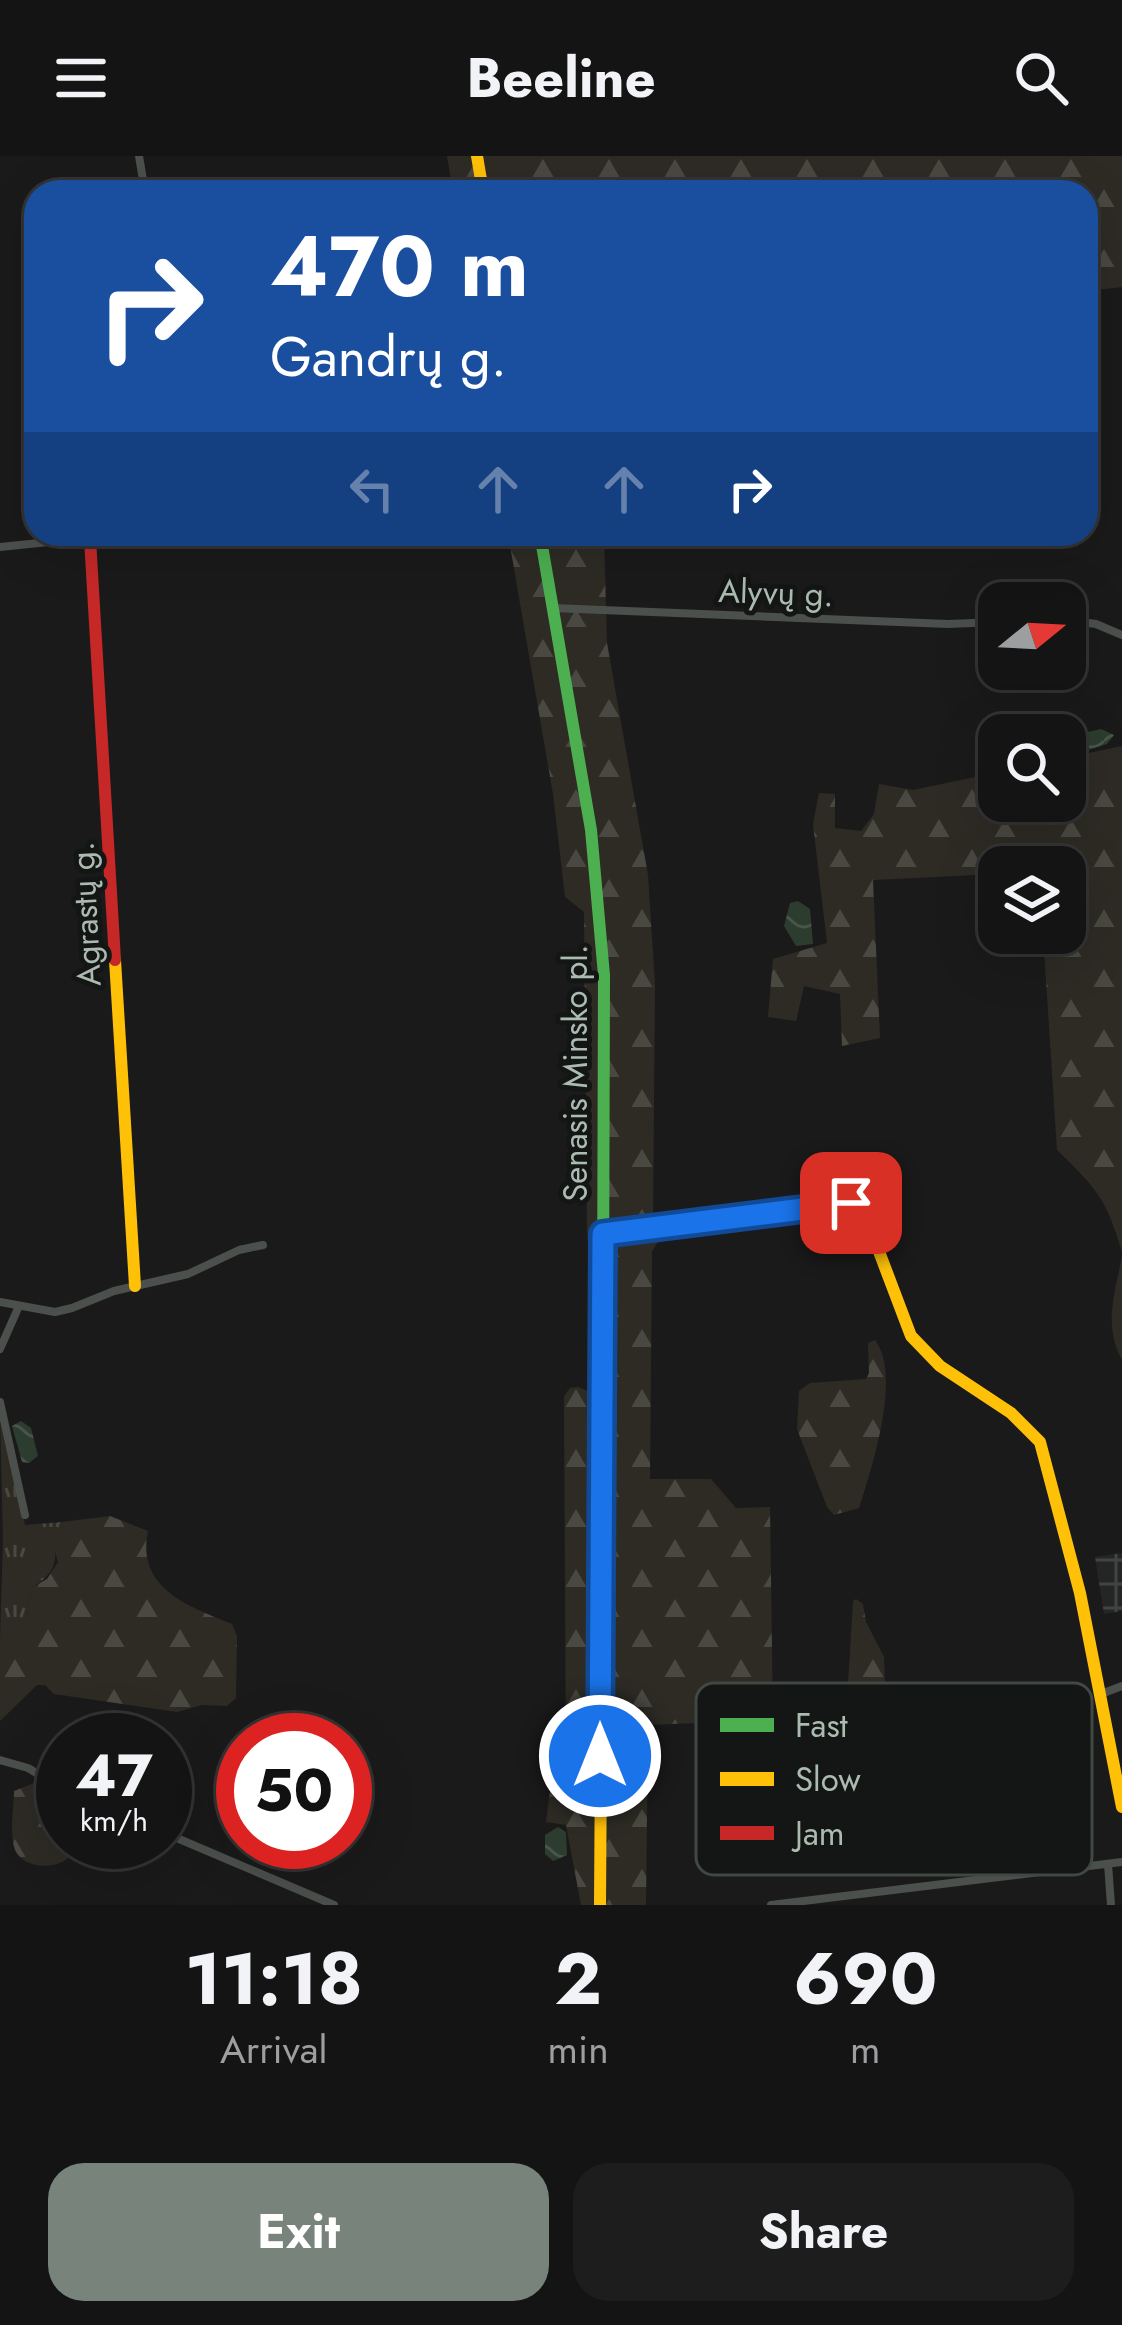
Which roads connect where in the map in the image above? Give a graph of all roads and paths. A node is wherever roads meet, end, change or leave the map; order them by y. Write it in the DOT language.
graph roads {
  1 [pos="90,546"];
  2 [pos="542,546"];
  3 [pos="552,608"];
  4 [pos="978,623"];
  5 [pos="1086,623"];
  6 [pos="1122,635"];
  7 [pos="603,1234"];
  8 [pos="263,1245"];
  9 [pos="135,1286"];
  10 [pos="0,1302"];
  11 [pos="19,1306"];
  12 [pos="0,1349"];
  13 [pos="0,1402"];
  14 [pos="25,1515"];
  15 [pos="1122,1686"];
  16 [pos="1102,1699"];
  17 [pos="0,1760"];
  18 [pos="36,1773"];
  19 [pos="1122,1807"];
  20 [pos="192,1845"];
  21 [pos="1122,1862"];
  22 [pos="1108,1864"];
  23 [pos="1092,1866"];
  24 [pos="1018,1875"];
  25 [pos="334,1905"];
  26 [pos="600,1905"];
  27 [pos="771,1905"];
  28 [pos="1111,1905"];
  1 -- 9 [label="street, Agrastų g."];
  2 -- 3 [label="street, Senasis Minsko pl."];
  3 -- 4 [label="street, Alyvų g."];
  3 -- 7 [label="street, Senasis Minsko pl."];
  5 -- 6 [label="street"];
  7 -- 16 [label="street"];
  7 -- 26 [label="street, Senasis Minsko pl."];
  8 -- 9 [label="street"];
  9 -- 11 [label="street"];
  10 -- 11 [label="street"];
  11 -- 12 [label="street"];
  13 -- 14 [label="street"];
  15 -- 16 [label="street"];
  16 -- 19 [label="street"];
  17 -- 18 [label="street"];
  20 -- 25 [label="street"];
  21 -- 22 [label="street"];
  22 -- 23 [label="street"];
  22 -- 28 [label="street"];
  24 -- 27 [label="street"];
}
